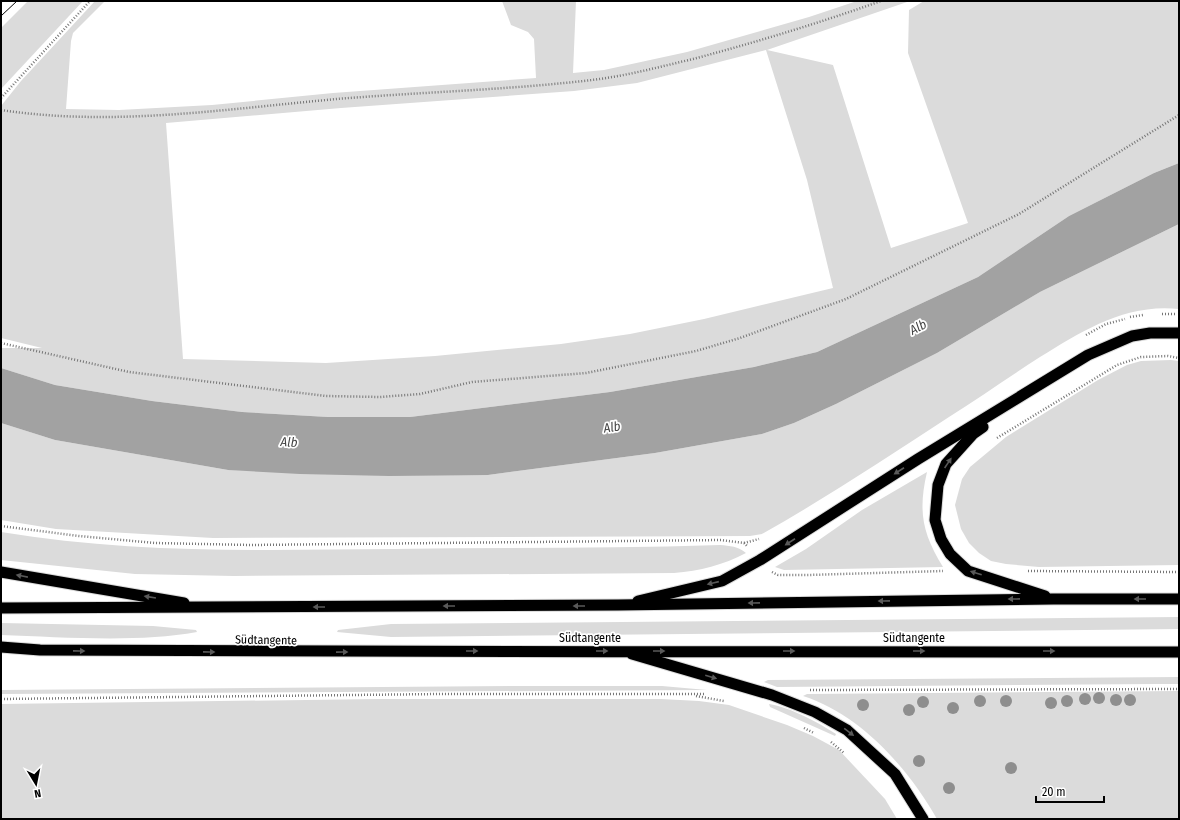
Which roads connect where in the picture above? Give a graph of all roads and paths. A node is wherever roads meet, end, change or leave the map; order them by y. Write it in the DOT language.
graph roads {
  1 [pos="90,1"];
  2 [pos="881,1"];
  3 [pos="1,98"];
  4 [pos="1,110"];
  5 [pos="1179,115"];
  6 [pos="1179,333"];
  7 [pos="1,343"];
  8 [pos="1179,358"];
  9 [pos="1016,400"];
  10 [pos="992,442"];
  11 [pos="1,526"];
  12 [pos="760,560"];
  13 [pos="1,572"];
  14 [pos="1053,599"];
  15 [pos="1179,599"];
  16 [pos="618,605"];
  17 [pos="1,608"];
  18 [pos="216,608"];
  19 [pos="1,647"];
  20 [pos="40,650"];
  21 [pos="620,651"];
  22 [pos="1179,652"];
  23 [pos="1,655"];
  24 [pos="1179,689"];
  25 [pos="802,690"];
  26 [pos="1,699"];
  27 [pos="730,701"];
  28 [pos="802,727"];
  29 [pos="816,734"];
  30 [pos="830,742"];
  31 [pos="849,757"];
  32 [pos="923,819"];
  1 -- 3 [label="path"];
  2 -- 4 [label="path"];
  5 -- 7 [label="path"];
  6 -- 9 [label="highway"];
  8 -- 10 [label="path"];
  9 -- 12 [label="highway, one-way"];
  14 -- 9 [label="highway, one-way"];
  11 -- 12 [label="path"];
  12 -- 16 [label="highway, one-way"];
  18 -- 13 [label="highway, one-way"];
  15 -- 14 [label="highway, one-way"];
  14 -- 16 [label="highway, one-way"];
  16 -- 18 [label="highway, one-way"];
  17 -- 18 [label="highway"];
  19 -- 20 [label="highway, Südtangente"];
  20 -- 21 [label="highway, Südtangente, one-way"];
  20 -- 23 [label="highway"];
  21 -- 22 [label="highway, Südtangente, one-way"];
  21 -- 32 [label="highway, one-way"];
  24 -- 25 [label="path"];
  26 -- 27 [label="path"];
  28 -- 29 [label="path"];
  30 -- 31 [label="path"];
}
